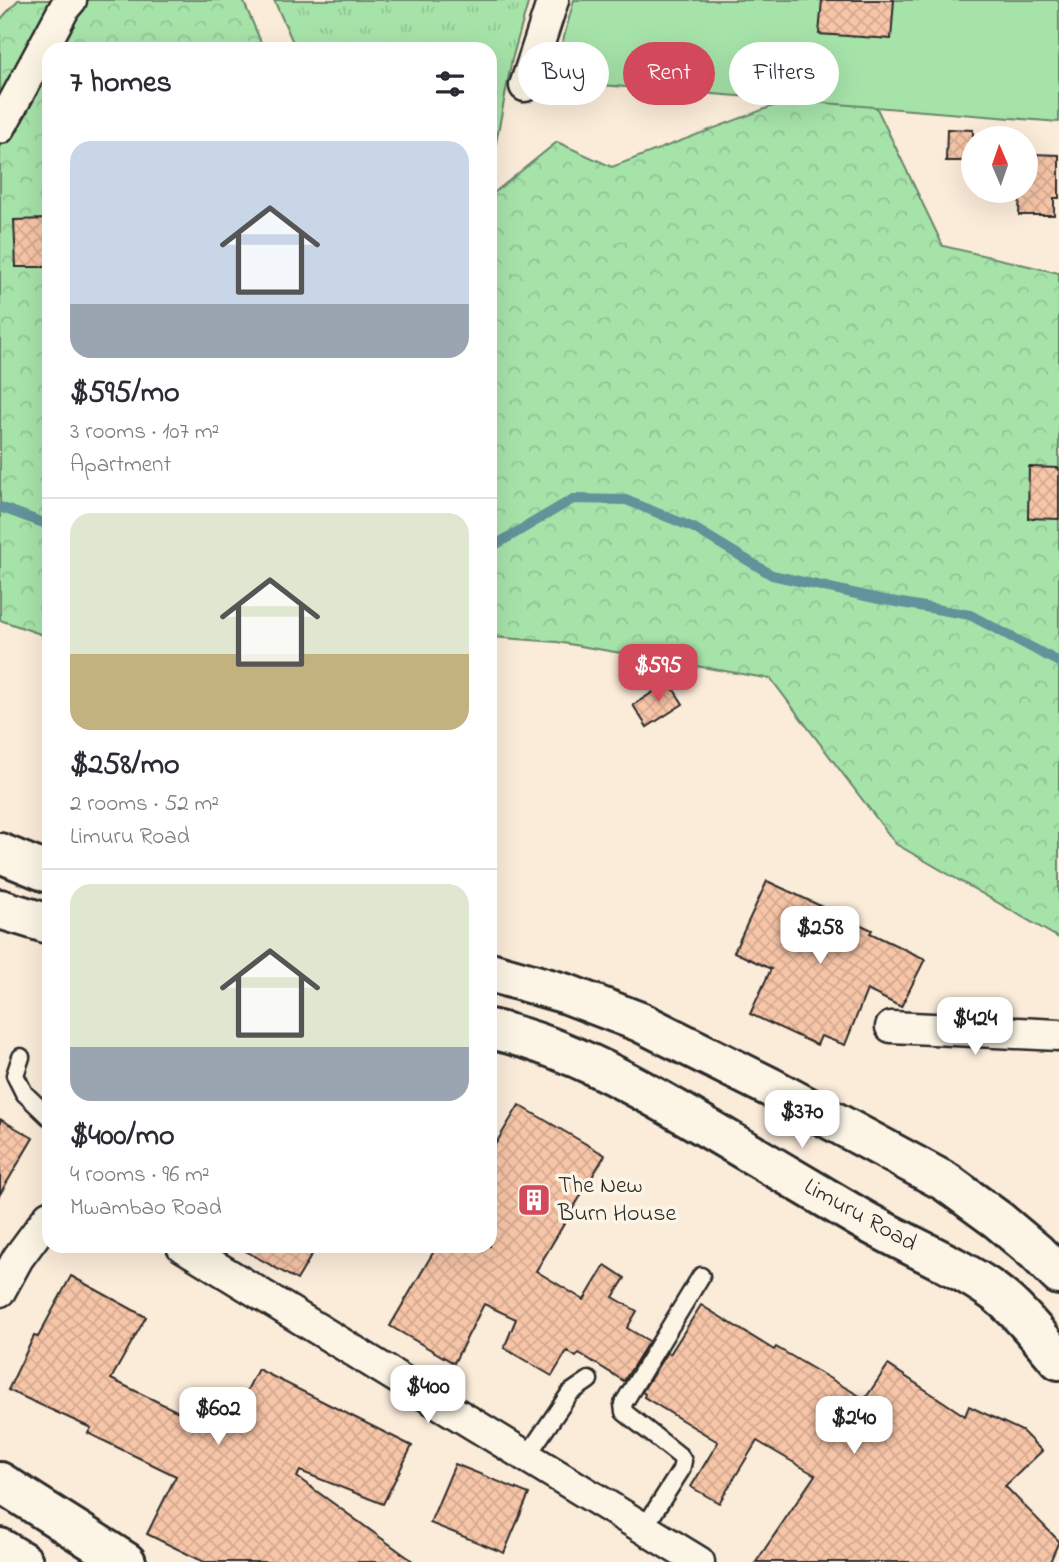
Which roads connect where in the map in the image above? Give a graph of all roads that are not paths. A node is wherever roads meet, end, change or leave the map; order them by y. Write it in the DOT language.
graph roads {
  1 [pos="72,0"];
  2 [pos="553,0"];
  3 [pos="46,42"];
  4 [pos="539,42"];
  5 [pos="42,50"];
  6 [pos="0,128"];
  7 [pos="0,853"];
  8 [pos="42,870"];
  9 [pos="0,909"];
  10 [pos="42,922"];
  11 [pos="497,974"];
  12 [pos="891,1027"];
  13 [pos="497,1030"];
  14 [pos="1059,1035"];
  15 [pos="22,1057"];
  16 [pos="42,1110"];
  17 [pos="42,1225"];
  18 [pos="194,1253"];
  19 [pos="1059,1275"];
  20 [pos="701,1276"];
  21 [pos="0,1291"];
  22 [pos="1059,1360"];
  23 [pos="589,1380"];
  24 [pos="527,1456"];
  25 [pos="0,1482"];
  26 [pos="644,1528"];
  27 [pos="0,1548"];
  28 [pos="23,1562"];
  29 [pos="126,1562"];
  30 [pos="699,1562"];
  1 -- 3 [label="street"];
  2 -- 4 [label="street"];
  5 -- 6 [label="street"];
  7 -- 8 [label="main road"];
  9 -- 10 [label="main road"];
  11 -- 19 [label="main road"];
  12 -- 14 [label="street"];
  13 -- 22 [label="main road, Limuru Road"];
  15 -- 16 [label="lane"];
  17 -- 21 [label="street"];
  18 -- 24 [label="street"];
  20 -- 26 [label="lane"];
  23 -- 24 [label="lane"];
  24 -- 26 [label="street"];
  25 -- 29 [label="main road"];
  26 -- 30 [label="street"];
  27 -- 28 [label="main road"];
}
